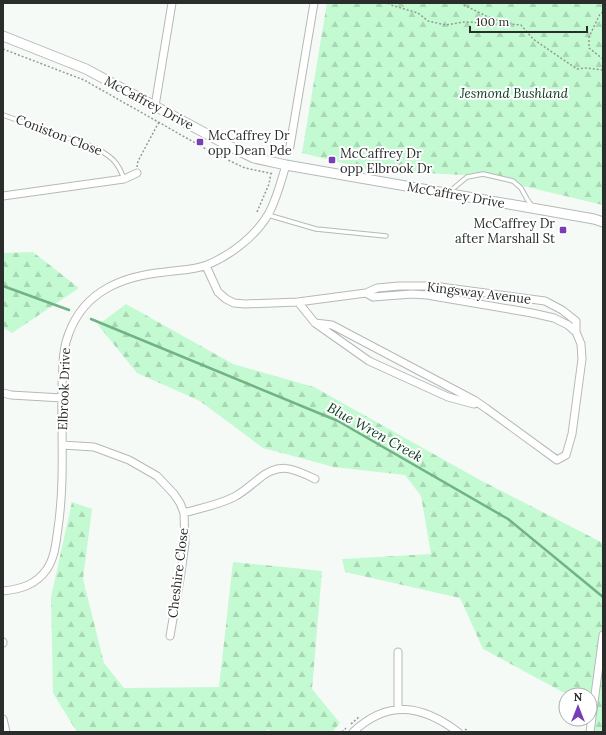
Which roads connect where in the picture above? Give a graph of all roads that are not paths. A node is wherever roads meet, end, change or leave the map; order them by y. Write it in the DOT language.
graph roads {
  1 [pos="172,3"];
  2 [pos="314,3"];
  3 [pos="3,36"];
  4 [pos="155,106"];
  5 [pos="3,115"];
  6 [pos="290,146"];
  7 [pos="286,165"];
  8 [pos="137,174"];
  9 [pos="124,179"];
  10 [pos="447,193"];
  11 [pos="3,196"];
  12 [pos="535,208"];
  13 [pos="268,214"];
  14 [pos="603,222"];
  15 [pos="386,236"];
  16 [pos="206,266"];
  17 [pos="366,293"];
  18 [pos="298,302"];
  19 [pos="315,323"];
  20 [pos="576,332"];
  21 [pos="3,394"];
  22 [pos="62,398"];
  23 [pos="487,409"];
  24 [pos="62,446"];
  25 [pos="315,479"];
  26 [pos="184,513"];
  27 [pos="3,591"];
  28 [pos="603,635"];
  29 [pos="170,636"];
  30 [pos="398,652"];
  31 [pos="398,709"];
  32 [pos="3,718"];
  33 [pos="6,732"];
  34 [pos="353,732"];
  35 [pos="458,732"];
  36 [pos="590,732"];
  1 -- 4 [label="street"];
  2 -- 6 [label="street"];
  3 -- 4 [label="main road, McCaffrey Drive"];
  4 -- 7 [label="main road, McCaffrey Drive"];
  5 -- 9 [label="lane, Coniston Close"];
  7 -- 10 [label="main road, McCaffrey Drive"];
  7 -- 13 [label="street, Elbrook Drive"];
  8 -- 9 [label="street"];
  9 -- 11 [label="street"];
  10 -- 12 [label="main road, McCaffrey Drive"];
  10 -- 12 [label="lane"];
  12 -- 14 [label="main road, McCaffrey Drive"];
  13 -- 15 [label="lane"];
  13 -- 16 [label="street, Elbrook Drive"];
  16 -- 18 [label="street, Kingsway Avenue"];
  16 -- 22 [label="street, Elbrook Drive"];
  17 -- 18 [label="street, Kingsway Avenue"];
  17 -- 20 [label="street, Kingsway Avenue"];
  17 -- 20 [label="street, Kingsway Avenue"];
  18 -- 19 [label="street, Kingsway Avenue"];
  19 -- 23 [label="street, Kingsway Avenue"];
  19 -- 23 [label="street, Kingsway Avenue"];
  20 -- 23 [label="street, Kingsway Avenue"];
  21 -- 22 [label="street"];
  22 -- 24 [label="street, Elbrook Drive"];
  24 -- 26 [label="street, Cheshire Close"];
  24 -- 27 [label="street, Elbrook Drive"];
  25 -- 26 [label="street"];
  26 -- 29 [label="street, Cheshire Close"];
  28 -- 36 [label="street"];
  30 -- 31 [label="street"];
  31 -- 34 [label="street"];
  31 -- 35 [label="street"];
  32 -- 33 [label="street"];
}
